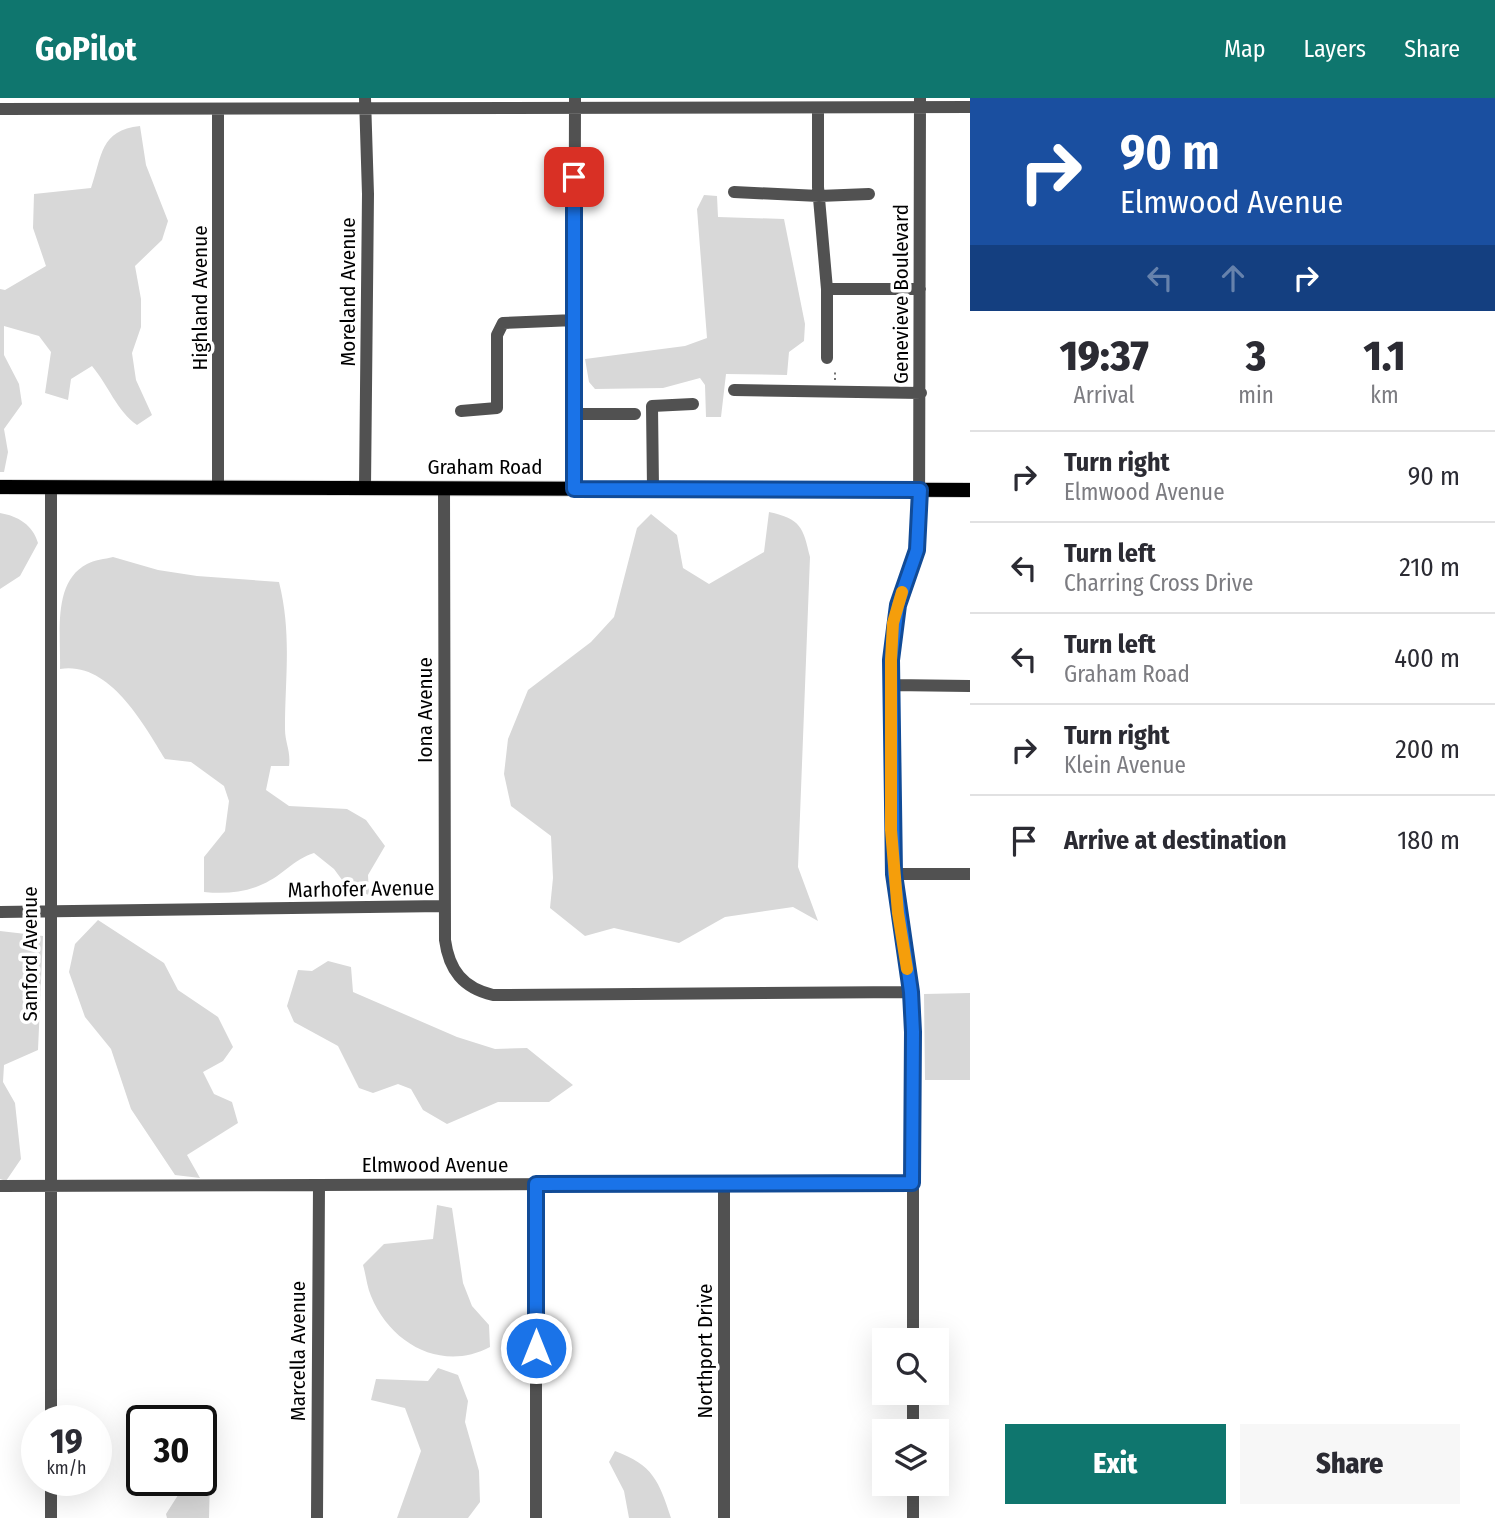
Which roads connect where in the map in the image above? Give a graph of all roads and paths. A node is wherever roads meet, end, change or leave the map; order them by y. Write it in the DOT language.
graph roads {
  1 [pos="575,103"];
  2 [pos="920,103"];
  3 [pos="365,104"];
  4 [pos="970,107"];
  5 [pos="818,108"];
  6 [pos="0,109"];
  7 [pos="219,109"];
  8 [pos="734,192"];
  9 [pos="869,194"];
  10 [pos="819,196"];
  11 [pos="827,289"];
  12 [pos="920,289"];
  13 [pos="575,320"];
  14 [pos="827,358"];
  15 [pos="734,390"];
  16 [pos="834,391"];
  17 [pos="921,393"];
  18 [pos="693,404"];
  19 [pos="461,411"];
  20 [pos="575,414"];
  21 [pos="635,414"];
  22 [pos="0,487"];
  23 [pos="365,487"];
  24 [pos="51,488"];
  25 [pos="218,488"];
  26 [pos="444,488"];
  27 [pos="653,488"];
  28 [pos="574,489"];
  29 [pos="920,490"];
  30 [pos="970,490"];
  31 [pos="891,685"];
  32 [pos="970,685"];
  33 [pos="894,874"];
  34 [pos="970,874"];
  35 [pos="444,906"];
  36 [pos="0,912"];
  37 [pos="49,912"];
  38 [pos="911,992"];
  39 [pos="912,1183"];
  40 [pos="536,1184"];
  41 [pos="318,1185"];
  42 [pos="724,1185"];
  43 [pos="0,1186"];
  44 [pos="50,1186"];
  45 [pos="913,1328"];
  46 [pos="51,1405"];
  47 [pos="51,1496"];
  48 [pos="913,1496"];
  49 [pos="51,1518"];
  50 [pos="317,1518"];
  51 [pos="536,1518"];
  52 [pos="724,1518"];
  53 [pos="912,1518"];
  1 -- 3 [label="street"];
  1 -- 5 [label="street"];
  1 -- 13 [label="street"];
  2 -- 4 [label="street"];
  2 -- 5 [label="street"];
  2 -- 12 [label="street, Genevieve Boulevard"];
  3 -- 7 [label="street"];
  3 -- 23 [label="street, Moreland Avenue"];
  5 -- 10 [label="street"];
  6 -- 7 [label="street"];
  7 -- 25 [label="street, Highland Avenue"];
  8 -- 10 [label="street"];
  9 -- 10 [label="street"];
  10 -- 11 [label="street"];
  11 -- 12 [label="street"];
  11 -- 14 [label="street"];
  12 -- 17 [label="street, Genevieve Boulevard"];
  13 -- 19 [label="street"];
  13 -- 20 [label="street"];
  14 -- 16 [label="path"];
  15 -- 16 [label="street"];
  16 -- 17 [label="street"];
  17 -- 29 [label="street, Genevieve Boulevard"];
  18 -- 27 [label="street"];
  20 -- 21 [label="street"];
  20 -- 28 [label="street"];
  22 -- 24 [label="main road, Graham Road"];
  23 -- 25 [label="main road, Graham Road"];
  23 -- 26 [label="main road, Graham Road"];
  24 -- 25 [label="main road, Graham Road"];
  24 -- 37 [label="street, Sanford Avenue"];
  26 -- 28 [label="main road, Graham Road"];
  26 -- 35 [label="street, Iona Avenue"];
  27 -- 28 [label="main road, Graham Road"];
  27 -- 29 [label="main road, Graham Road"];
  29 -- 30 [label="main road, Graham Road"];
  29 -- 31 [label="street, Genevieve Boulevard"];
  31 -- 32 [label="street"];
  31 -- 33 [label="street, Genevieve Boulevard"];
  33 -- 34 [label="street"];
  33 -- 38 [label="street, Genevieve Boulevard"];
  35 -- 37 [label="street, Marhofer Avenue"];
  35 -- 38 [label="street, Marhofer Avenue"];
  36 -- 37 [label="street, Marhofer Avenue"];
  37 -- 44 [label="street, Sanford Avenue"];
  38 -- 39 [label="street, Genevieve Boulevard"];
  39 -- 42 [label="street, Elmwood Avenue"];
  39 -- 45 [label="street, Genevieve Boulevard"];
  40 -- 41 [label="street, Elmwood Avenue"];
  40 -- 42 [label="street, Elmwood Avenue"];
  40 -- 51 [label="street"];
  41 -- 44 [label="street, Elmwood Avenue"];
  41 -- 50 [label="street, Marcella Avenue"];
  42 -- 52 [label="street, Northport Drive"];
  43 -- 44 [label="street, Elmwood Avenue"];
  44 -- 46 [label="street, Sanford Avenue"];
  47 -- 49 [label="street"];
  48 -- 53 [label="street"];
}
